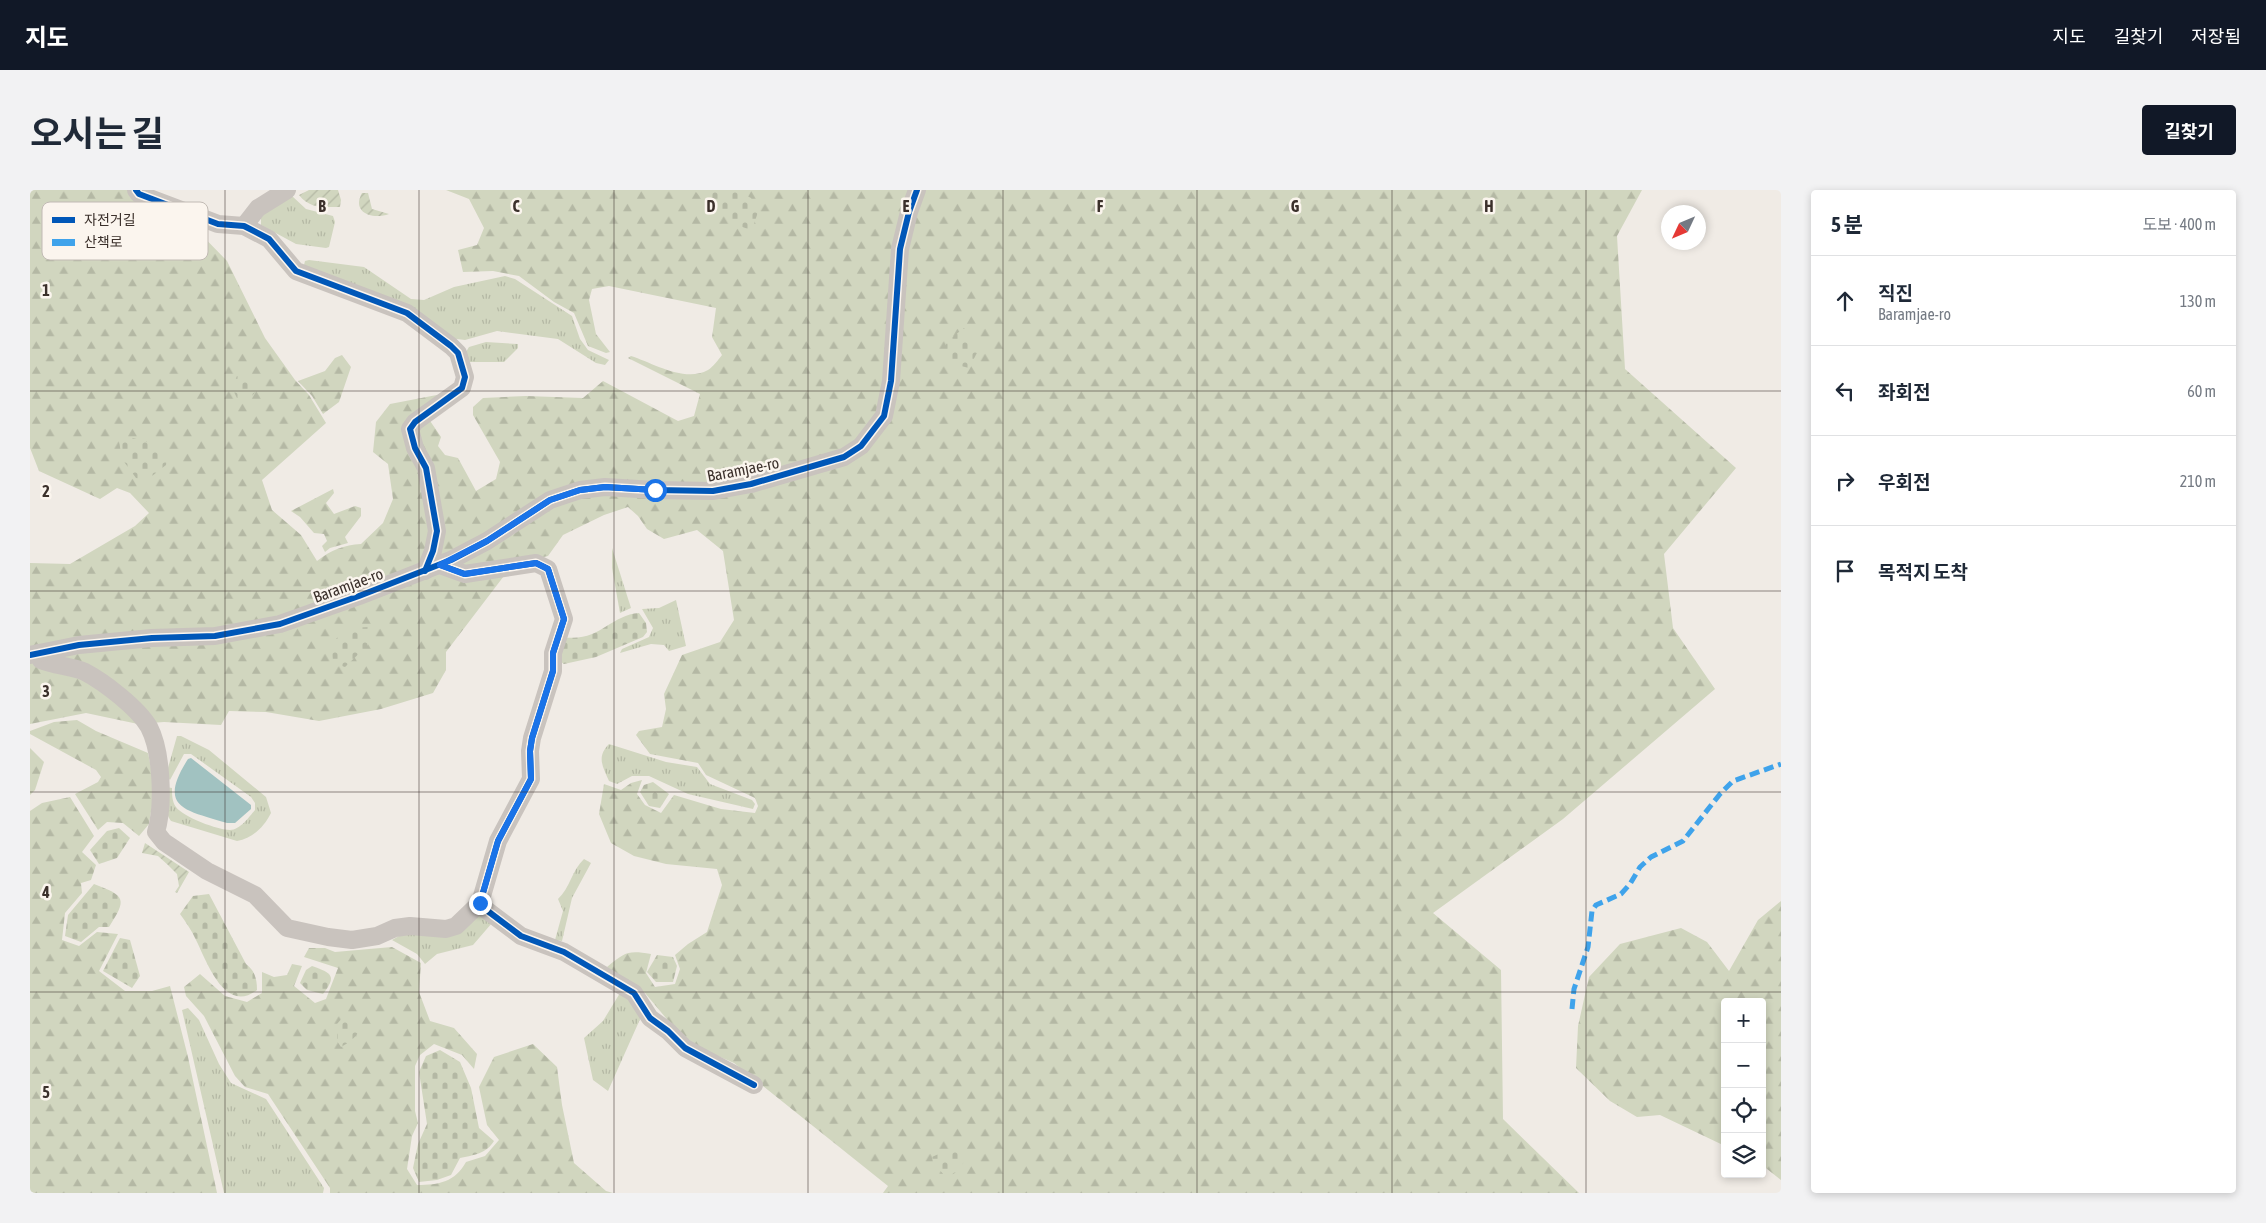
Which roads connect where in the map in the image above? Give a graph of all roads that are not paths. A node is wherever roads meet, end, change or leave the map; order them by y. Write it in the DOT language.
graph roads {
  1 [pos="136,190"];
  2 [pos="287,190"];
  3 [pos="917,190"];
  4 [pos="160,202"];
  5 [pos="208,220"];
  6 [pos="244,226"];
  7 [pos="432,568"];
  8 [pos="34,654"];
  9 [pos="480,903"];
  10 [pos="754,1085"];
  1 -- 4 [label="street"];
  2 -- 6 [label="street"];
  3 -- 7 [label="street, Baramjae-ro"];
  5 -- 6 [label="street"];
  6 -- 7 [label="street"];
  7 -- 8 [label="street, Baramjae-ro"];
  7 -- 9 [label="street"];
  8 -- 9 [label="street"];
  9 -- 10 [label="street"];
}
